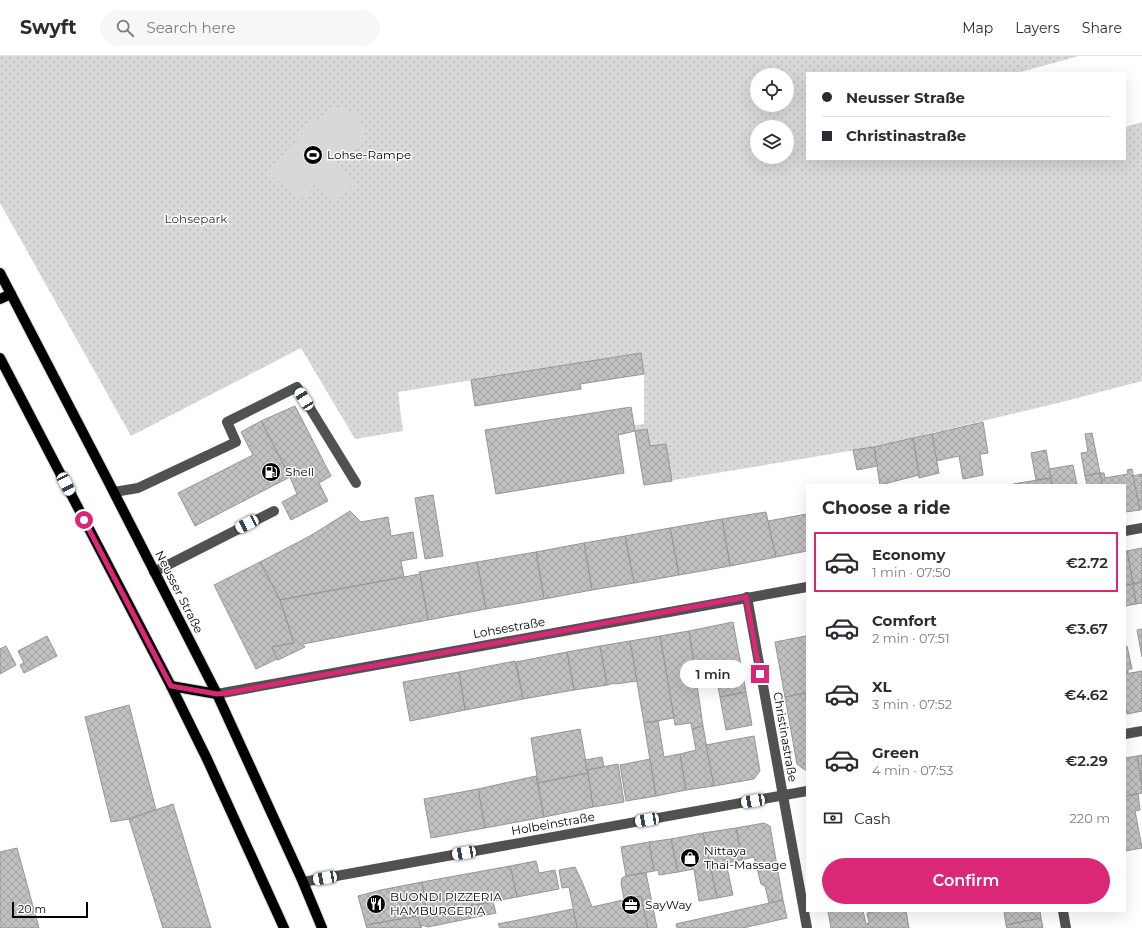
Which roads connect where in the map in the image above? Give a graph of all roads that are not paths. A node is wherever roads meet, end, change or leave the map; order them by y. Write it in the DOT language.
graph roads {
  1 [pos="0,273"];
  2 [pos="11,294"];
  3 [pos="0,299"];
  4 [pos="0,358"];
  5 [pos="356,483"];
  6 [pos="114,492"];
  7 [pos="274,511"];
  8 [pos="1142,528"];
  9 [pos="1126,531"];
  10 [pos="154,572"];
  11 [pos="806,587"];
  12 [pos="746,597"];
  13 [pos="171,686"];
  14 [pos="217,694"];
  15 [pos="1142,731"];
  16 [pos="1126,734"];
  17 [pos="806,792"];
  18 [pos="783,796"];
  19 [pos="303,882"];
  20 [pos="1063,912"];
  21 [pos="284,928"];
  22 [pos="322,928"];
  23 [pos="807,928"];
  24 [pos="1066,928"];
  1 -- 2 [label="main road, Neusser Straße"];
  2 -- 3 [label="main road"];
  2 -- 6 [label="main road, Neusser Straße"];
  4 -- 13 [label="main road"];
  5 -- 6 [label="street"];
  6 -- 10 [label="main road, Neusser Straße"];
  7 -- 10 [label="street"];
  8 -- 9 [label="street"];
  10 -- 14 [label="main road, Neusser Straße"];
  11 -- 12 [label="street, Lohsestraße"];
  12 -- 14 [label="street, Lohsestraße"];
  12 -- 18 [label="street, Christinastraße"];
  13 -- 14 [label="main road"];
  13 -- 21 [label="main road"];
  14 -- 19 [label="main road, Neusser Straße"];
  15 -- 16 [label="street"];
  17 -- 18 [label="street, Holbeinstraße"];
  18 -- 19 [label="street, Holbeinstraße"];
  18 -- 23 [label="street, Christinastraße"];
  19 -- 22 [label="main road, Neusser Straße"];
  20 -- 24 [label="street"];
}
